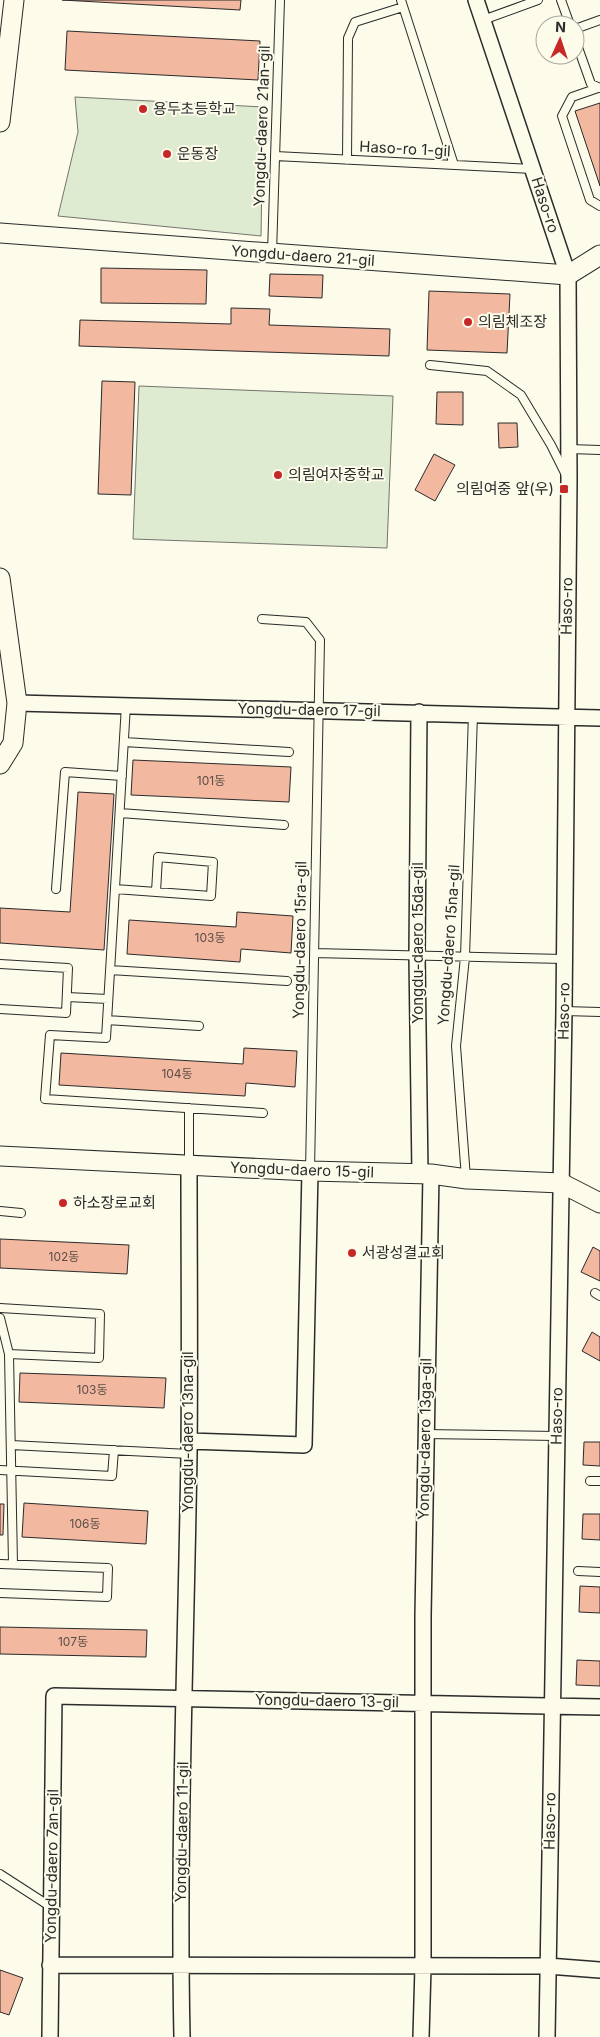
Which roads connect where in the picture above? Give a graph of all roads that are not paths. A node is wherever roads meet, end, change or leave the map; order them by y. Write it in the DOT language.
graph roads {
  1 [pos="14,0"];
  2 [pos="280,0"];
  3 [pos="476,0"];
  4 [pos="538,0"];
  5 [pos="561,0"];
  6 [pos="402,4"];
  7 [pos="566,15"];
  8 [pos="483,20"];
  9 [pos="600,20"];
  10 [pos="585,26"];
  11 [pos="584,65"];
  12 [pos="599,88"];
  13 [pos="0,122"];
  14 [pos="275,156"];
  15 [pos="346,160"];
  16 [pos="454,165"];
  17 [pos="533,169"];
  18 [pos="600,206"];
  19 [pos="0,233"];
  20 [pos="272,253"];
  21 [pos="600,255"];
  22 [pos="568,275"];
  23 [pos="430,365"];
  24 [pos="569,449"];
  25 [pos="600,450"];
  26 [pos="569,480"];
  27 [pos="0,578"];
  28 [pos="262,619"];
  29 [pos="17,703"];
  30 [pos="126,705"];
  31 [pos="318,710"];
  32 [pos="420,712"];
  33 [pos="473,714"];
  34 [pos="566,716"];
  35 [pos="600,718"];
  36 [pos="124,742"];
  37 [pos="289,752"];
  38 [pos="0,764"];
  39 [pos="122,776"];
  40 [pos="120,813"];
  41 [pos="284,825"];
  42 [pos="56,889"];
  43 [pos="115,889"];
  44 [pos="156,892"];
  45 [pos="314,953"];
  46 [pos="417,956"];
  47 [pos="465,957"];
  48 [pos="564,959"];
  49 [pos="0,964"];
  50 [pos="110,970"];
  51 [pos="287,981"];
  52 [pos="67,997"];
  53 [pos="108,999"];
  54 [pos="0,1009"];
  55 [pos="564,1011"];
  56 [pos="600,1012"];
  57 [pos="107,1020"];
  58 [pos="198,1026"];
  59 [pos="189,1108"];
  60 [pos="263,1113"];
  61 [pos="0,1156"];
  62 [pos="188,1165"];
  63 [pos="310,1171"];
  64 [pos="425,1174"];
  65 [pos="466,1179"];
  66 [pos="561,1183"];
  67 [pos="600,1203"];
  68 [pos="0,1212"];
  69 [pos="20,1212"];
  70 [pos="0,1308"];
  71 [pos="0,1318"];
  72 [pos="3,1340"];
  73 [pos="9,1354"];
  74 [pos="425,1434"];
  75 [pos="556,1436"];
  76 [pos="11,1445"];
  77 [pos="189,1448"];
  78 [pos="114,1450"];
  79 [pos="0,1470"];
  80 [pos="11,1470"];
  81 [pos="590,1481"];
  82 [pos="600,1481"];
  83 [pos="0,1564"];
  84 [pos="13,1564"];
  85 [pos="578,1571"];
  86 [pos="600,1572"];
  87 [pos="0,1593"];
  88 [pos="54,1696"];
  89 [pos="183,1698"];
  90 [pos="423,1703"];
  91 [pos="552,1706"];
  92 [pos="600,1707"];
  93 [pos="0,1874"];
  94 [pos="51,1907"];
  95 [pos="50,1965"];
  96 [pos="180,1966"];
  97 [pos="548,1966"];
  98 [pos="423,1967"];
  99 [pos="600,1970"];
  100 [pos="50,2037"];
  101 [pos="182,2037"];
  102 [pos="421,2037"];
  103 [pos="547,2037"];
  1 -- 13 [label="street"];
  2 -- 14 [label="lane, Yongdu-daero 21an-gil"];
  3 -- 8 [label="street, Haso-ro"];
  4 -- 8 [label="lane"];
  5 -- 7 [label="lane"];
  6 -- 15 [label="lane"];
  6 -- 16 [label="lane"];
  8 -- 17 [label="street, Haso-ro"];
  9 -- 10 [label="lane"];
  11 -- 12 [label="lane"];
  12 -- 18 [label="lane"];
  14 -- 15 [label="lane, Haso-ro 1-gil"];
  14 -- 20 [label="lane, Yongdu-daero 21an-gil"];
  15 -- 16 [label="lane, Haso-ro 1-gil"];
  16 -- 17 [label="lane, Haso-ro 1-gil"];
  17 -- 22 [label="street, Haso-ro"];
  19 -- 20 [label="street, Yongdu-daero 21-gil"];
  20 -- 22 [label="street, Yongdu-daero 21-gil"];
  21 -- 22 [label="street"];
  22 -- 24 [label="street, Haso-ro"];
  23 -- 26 [label="lane"];
  24 -- 25 [label="lane"];
  24 -- 26 [label="street, Haso-ro"];
  26 -- 34 [label="street, Haso-ro"];
  27 -- 29 [label="street"];
  28 -- 31 [label="lane, Yongdu-daero 15ra-gil"];
  29 -- 30 [label="street, Yongdu-daero 17-gil"];
  29 -- 38 [label="street"];
  30 -- 31 [label="street, Yongdu-daero 17-gil"];
  30 -- 36 [label="lane"];
  31 -- 32 [label="street, Yongdu-daero 17-gil"];
  31 -- 45 [label="lane, Yongdu-daero 15ra-gil"];
  32 -- 33 [label="street, Yongdu-daero 17-gil"];
  32 -- 46 [label="street, Yongdu-daero 15da-gil"];
  33 -- 34 [label="street, Yongdu-daero 17-gil"];
  33 -- 47 [label="lane, Yongdu-daero 15na-gil"];
  34 -- 35 [label="street, Yongdu-daero 17-gil"];
  34 -- 48 [label="street, Haso-ro"];
  36 -- 37 [label="lane"];
  36 -- 39 [label="lane"];
  39 -- 40 [label="lane"];
  39 -- 42 [label="lane"];
  40 -- 41 [label="lane"];
  40 -- 43 [label="lane"];
  43 -- 44 [label="lane"];
  43 -- 50 [label="lane"];
  44 -- 44 [label="lane"];
  45 -- 46 [label="lane"];
  45 -- 63 [label="lane, Yongdu-daero 15ra-gil"];
  46 -- 47 [label="lane"];
  46 -- 64 [label="street, Yongdu-daero 15da-gil"];
  47 -- 48 [label="lane"];
  47 -- 65 [label="lane, Yongdu-daero 15na-gil"];
  48 -- 55 [label="street, Haso-ro"];
  49 -- 52 [label="lane"];
  50 -- 51 [label="lane"];
  50 -- 53 [label="lane"];
  52 -- 53 [label="lane"];
  52 -- 54 [label="lane"];
  53 -- 57 [label="lane"];
  55 -- 56 [label="lane"];
  55 -- 66 [label="street, Haso-ro"];
  57 -- 58 [label="lane"];
  57 -- 59 [label="lane"];
  59 -- 60 [label="lane"];
  59 -- 62 [label="lane"];
  61 -- 62 [label="street, Yongdu-daero 15-gil"];
  62 -- 63 [label="street, Yongdu-daero 15-gil"];
  62 -- 77 [label="street, Yongdu-daero 13na-gil"];
  63 -- 64 [label="street, Yongdu-daero 15-gil"];
  63 -- 77 [label="street"];
  64 -- 65 [label="street, Yongdu-daero 15-gil"];
  64 -- 74 [label="street, Yongdu-daero 13ga-gil"];
  65 -- 66 [label="street, Yongdu-daero 15-gil"];
  66 -- 67 [label="street, Yongdu-daero 15-gil"];
  66 -- 75 [label="street, Haso-ro"];
  68 -- 69 [label="lane"];
  70 -- 73 [label="lane"];
  71 -- 72 [label="lane"];
  72 -- 73 [label="lane"];
  73 -- 76 [label="lane"];
  74 -- 75 [label="lane"];
  74 -- 90 [label="street, Yongdu-daero 13ga-gil"];
  75 -- 91 [label="street, Haso-ro"];
  76 -- 78 [label="lane"];
  76 -- 80 [label="lane"];
  77 -- 78 [label="lane"];
  77 -- 89 [label="street, Yongdu-daero 13na-gil"];
  78 -- 80 [label="lane"];
  79 -- 80 [label="lane"];
  80 -- 84 [label="lane"];
  81 -- 82 [label="lane"];
  83 -- 84 [label="lane"];
  84 -- 87 [label="lane"];
  85 -- 86 [label="lane"];
  88 -- 89 [label="street, Yongdu-daero 13-gil"];
  88 -- 94 [label="street, Yongdu-daero 7an-gil"];
  89 -- 90 [label="street, Yongdu-daero 13-gil"];
  89 -- 96 [label="street, Yongdu-daero 11-gil"];
  90 -- 91 [label="street, Yongdu-daero 13-gil"];
  90 -- 98 [label="street"];
  91 -- 92 [label="street, Yongdu-daero 13-gil"];
  91 -- 97 [label="street, Haso-ro"];
  93 -- 94 [label="lane"];
  94 -- 95 [label="street, Yongdu-daero 7an-gil"];
  95 -- 96 [label="street"];
  95 -- 100 [label="street, Yongdu-daero 7an-gil"];
  96 -- 98 [label="street"];
  96 -- 101 [label="street, Yongdu-daero 11-gil"];
  97 -- 98 [label="street"];
  97 -- 99 [label="street"];
  97 -- 103 [label="street, Haso-ro"];
  98 -- 102 [label="street"];
}
